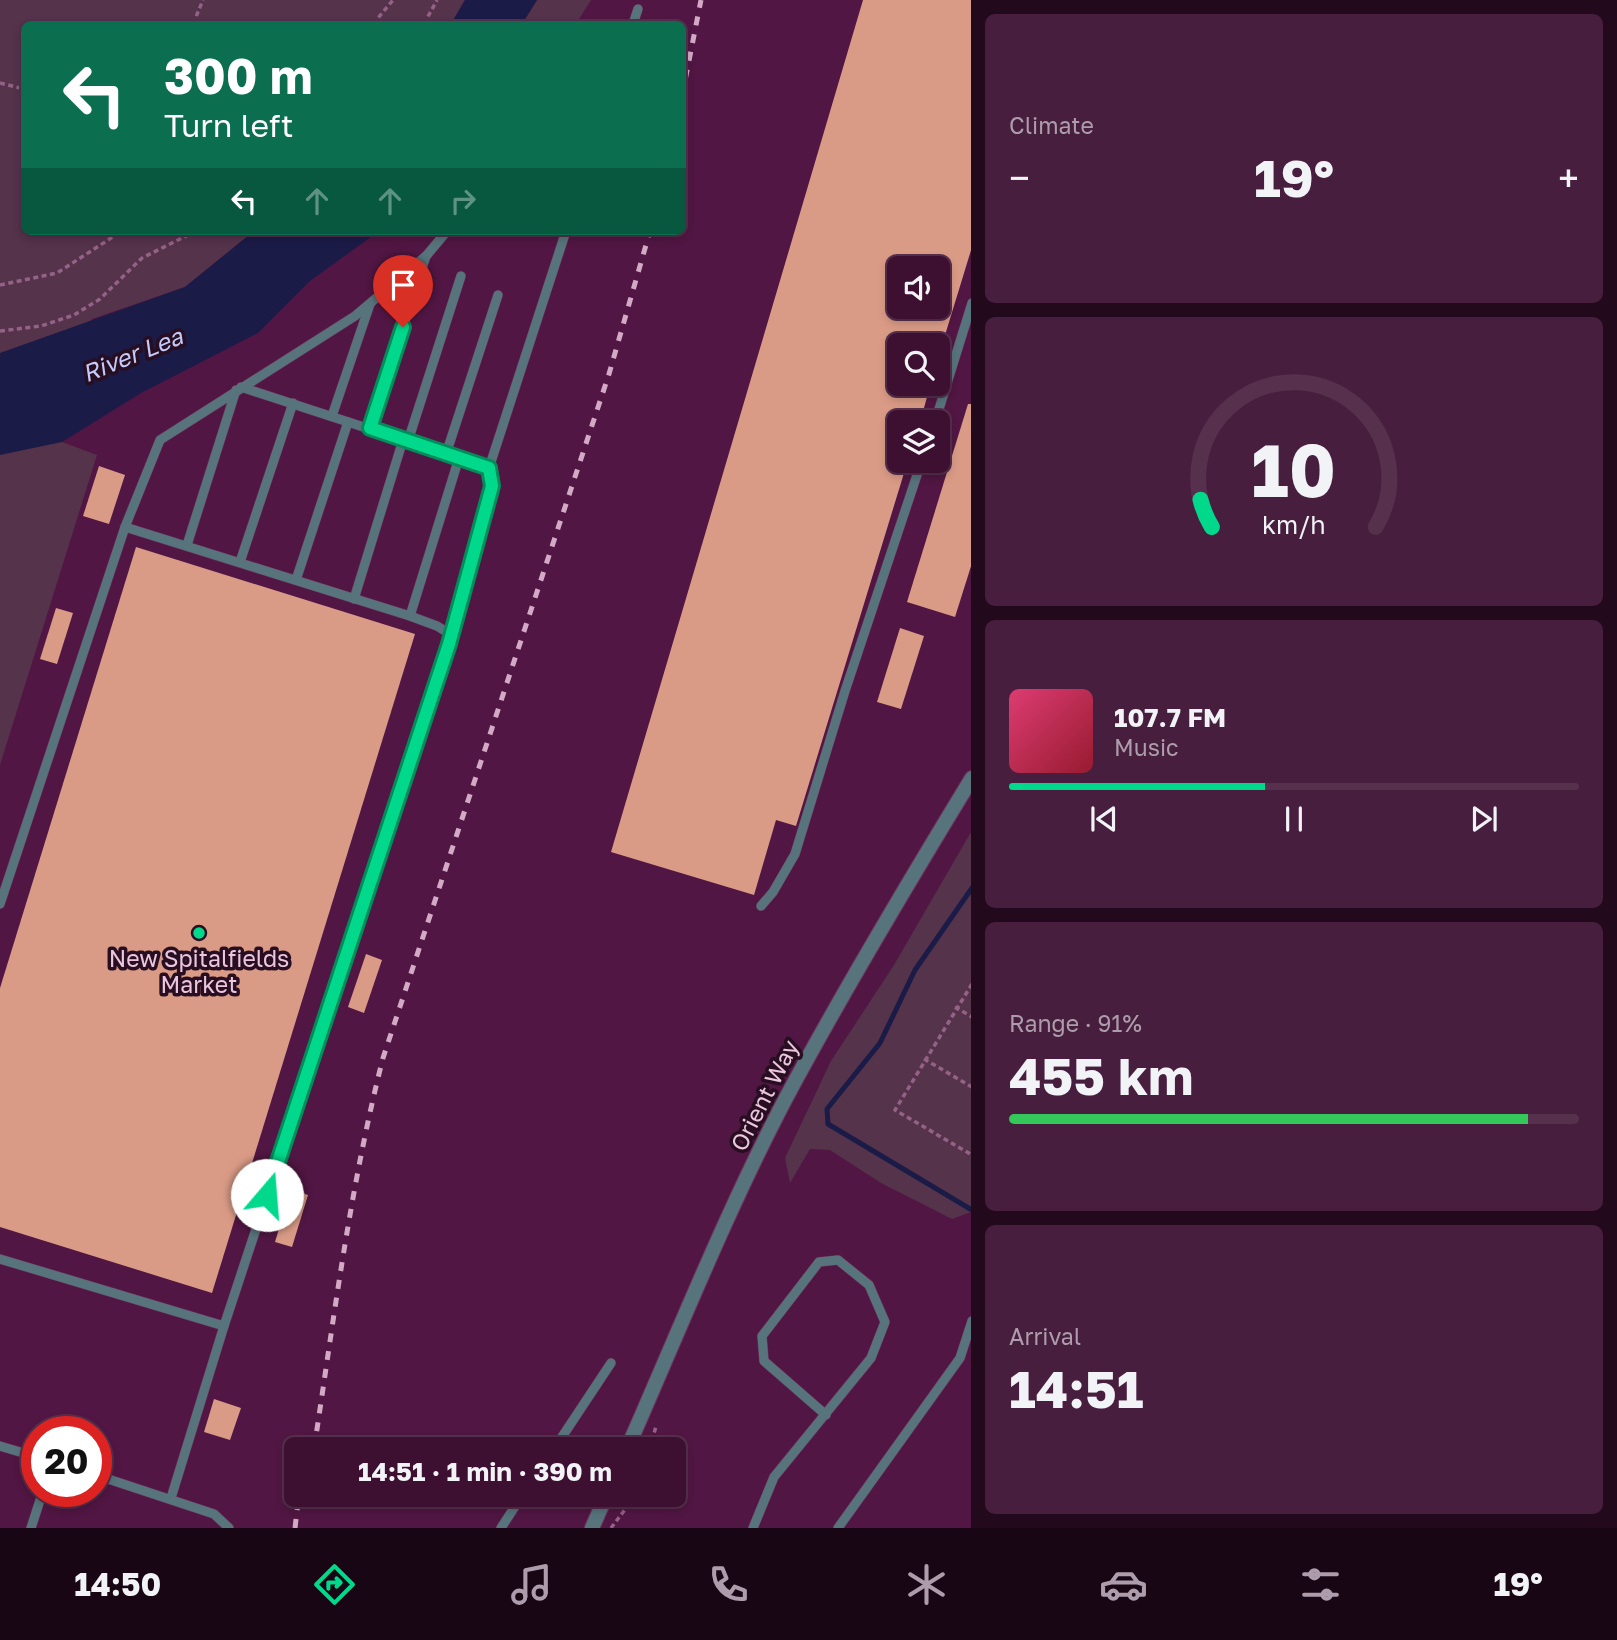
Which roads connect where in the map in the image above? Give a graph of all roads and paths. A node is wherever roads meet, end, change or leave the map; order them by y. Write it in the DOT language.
graph roads {
  1 [pos="203,0"];
  2 [pos="393,0"];
  3 [pos="437,0"];
  4 [pos="638,9"];
  5 [pos="194,21"];
  6 [pos="376,21"];
  7 [pos="426,21"];
  8 [pos="634,21"];
  9 [pos="0,83"];
  10 [pos="21,88"];
  11 [pos="116,235"];
  12 [pos="188,235"];
  13 [pos="444,235"];
  14 [pos="565,235"];
  15 [pos="427,255"];
  16 [pos="461,276"];
  17 [pos="0,285"];
  18 [pos="498,295"];
  19 [pos="370,303"];
  20 [pos="971,303"];
  21 [pos="0,331"];
  22 [pos="239,388"];
  23 [pos="293,403"];
  24 [pos="939,410"];
  25 [pos="332,416"];
  26 [pos="348,422"];
  27 [pos="370,428"];
  28 [pos="406,440"];
  29 [pos="446,454"];
  30 [pos="459,458"];
  31 [pos="489,468"];
  32 [pos="918,473"];
  33 [pos="125,527"];
  34 [pos="187,545"];
  35 [pos="240,562"];
  36 [pos="296,580"];
  37 [pos="354,599"];
  38 [pos="410,616"];
  39 [pos="450,634"];
  40 [pos="971,778"];
  41 [pos="0,904"];
  42 [pos="761,906"];
  43 [pos="971,984"];
  44 [pos="956,1007"];
  45 [pos="971,1017"];
  46 [pos="924,1059"];
  47 [pos="971,1087"];
  48 [pos="971,1155"];
  49 [pos="0,1259"];
  50 [pos="971,1321"];
  51 [pos="224,1326"];
  52 [pos="611,1363"];
  53 [pos="658,1415"];
  54 [pos="826,1415"];
  55 [pos="562,1437"];
  56 [pos="632,1437"];
  57 [pos="653,1437"];
  58 [pos="0,1446"];
  59 [pos="21,1452"];
  60 [pos="112,1480"];
  61 [pos="171,1498"];
  62 [pos="38,1507"];
  63 [pos="515,1507"];
  64 [pos="602,1507"];
  65 [pos="627,1507"];
  66 [pos="31,1528"];
  67 [pos="229,1528"];
  68 [pos="501,1528"];
  69 [pos="593,1528"];
  70 [pos="611,1528"];
  71 [pos="753,1528"];
  72 [pos="838,1528"];
  1 -- 5 [label="path"];
  2 -- 6 [label="path"];
  3 -- 7 [label="path"];
  4 -- 8 [label="lane"];
  9 -- 10 [label="path"];
  11 -- 17 [label="path"];
  12 -- 21 [label="path"];
  13 -- 15 [label="lane"];
  14 -- 31 [label="lane"];
  15 -- 19 [label="lane"];
  15 -- 27 [label="lane"];
  16 -- 28 [label="lane"];
  18 -- 29 [label="lane"];
  19 -- 22 [label="lane"];
  19 -- 25 [label="lane"];
  20 -- 24 [label="lane"];
  22 -- 23 [label="lane"];
  22 -- 33 [label="lane"];
  22 -- 34 [label="lane"];
  23 -- 25 [label="lane"];
  23 -- 35 [label="lane"];
  25 -- 26 [label="lane"];
  26 -- 27 [label="lane"];
  26 -- 36 [label="lane"];
  27 -- 28 [label="lane"];
  28 -- 29 [label="lane"];
  28 -- 37 [label="lane"];
  29 -- 30 [label="lane"];
  30 -- 31 [label="lane"];
  30 -- 38 [label="lane"];
  31 -- 39 [label="lane"];
  32 -- 42 [label="lane"];
  33 -- 34 [label="lane"];
  33 -- 41 [label="lane"];
  34 -- 35 [label="lane"];
  35 -- 36 [label="lane"];
  36 -- 37 [label="lane"];
  37 -- 38 [label="lane"];
  38 -- 39 [label="lane"];
  39 -- 51 [label="lane"];
  40 -- 56 [label="street, Orient Way"];
  43 -- 44 [label="path"];
  44 -- 45 [label="path"];
  44 -- 46 [label="path"];
  46 -- 47 [label="path"];
  46 -- 48 [label="path"];
  49 -- 51 [label="lane"];
  50 -- 72 [label="lane"];
  51 -- 61 [label="lane"];
  52 -- 55 [label="lane"];
  53 -- 57 [label="path"];
  54 -- 54 [label="lane"];
  54 -- 71 [label="lane"];
  58 -- 59 [label="lane"];
  60 -- 61 [label="lane"];
  61 -- 67 [label="lane"];
  62 -- 66 [label="lane"];
  63 -- 68 [label="lane"];
  64 -- 69 [label="street"];
  65 -- 70 [label="path"];
}
